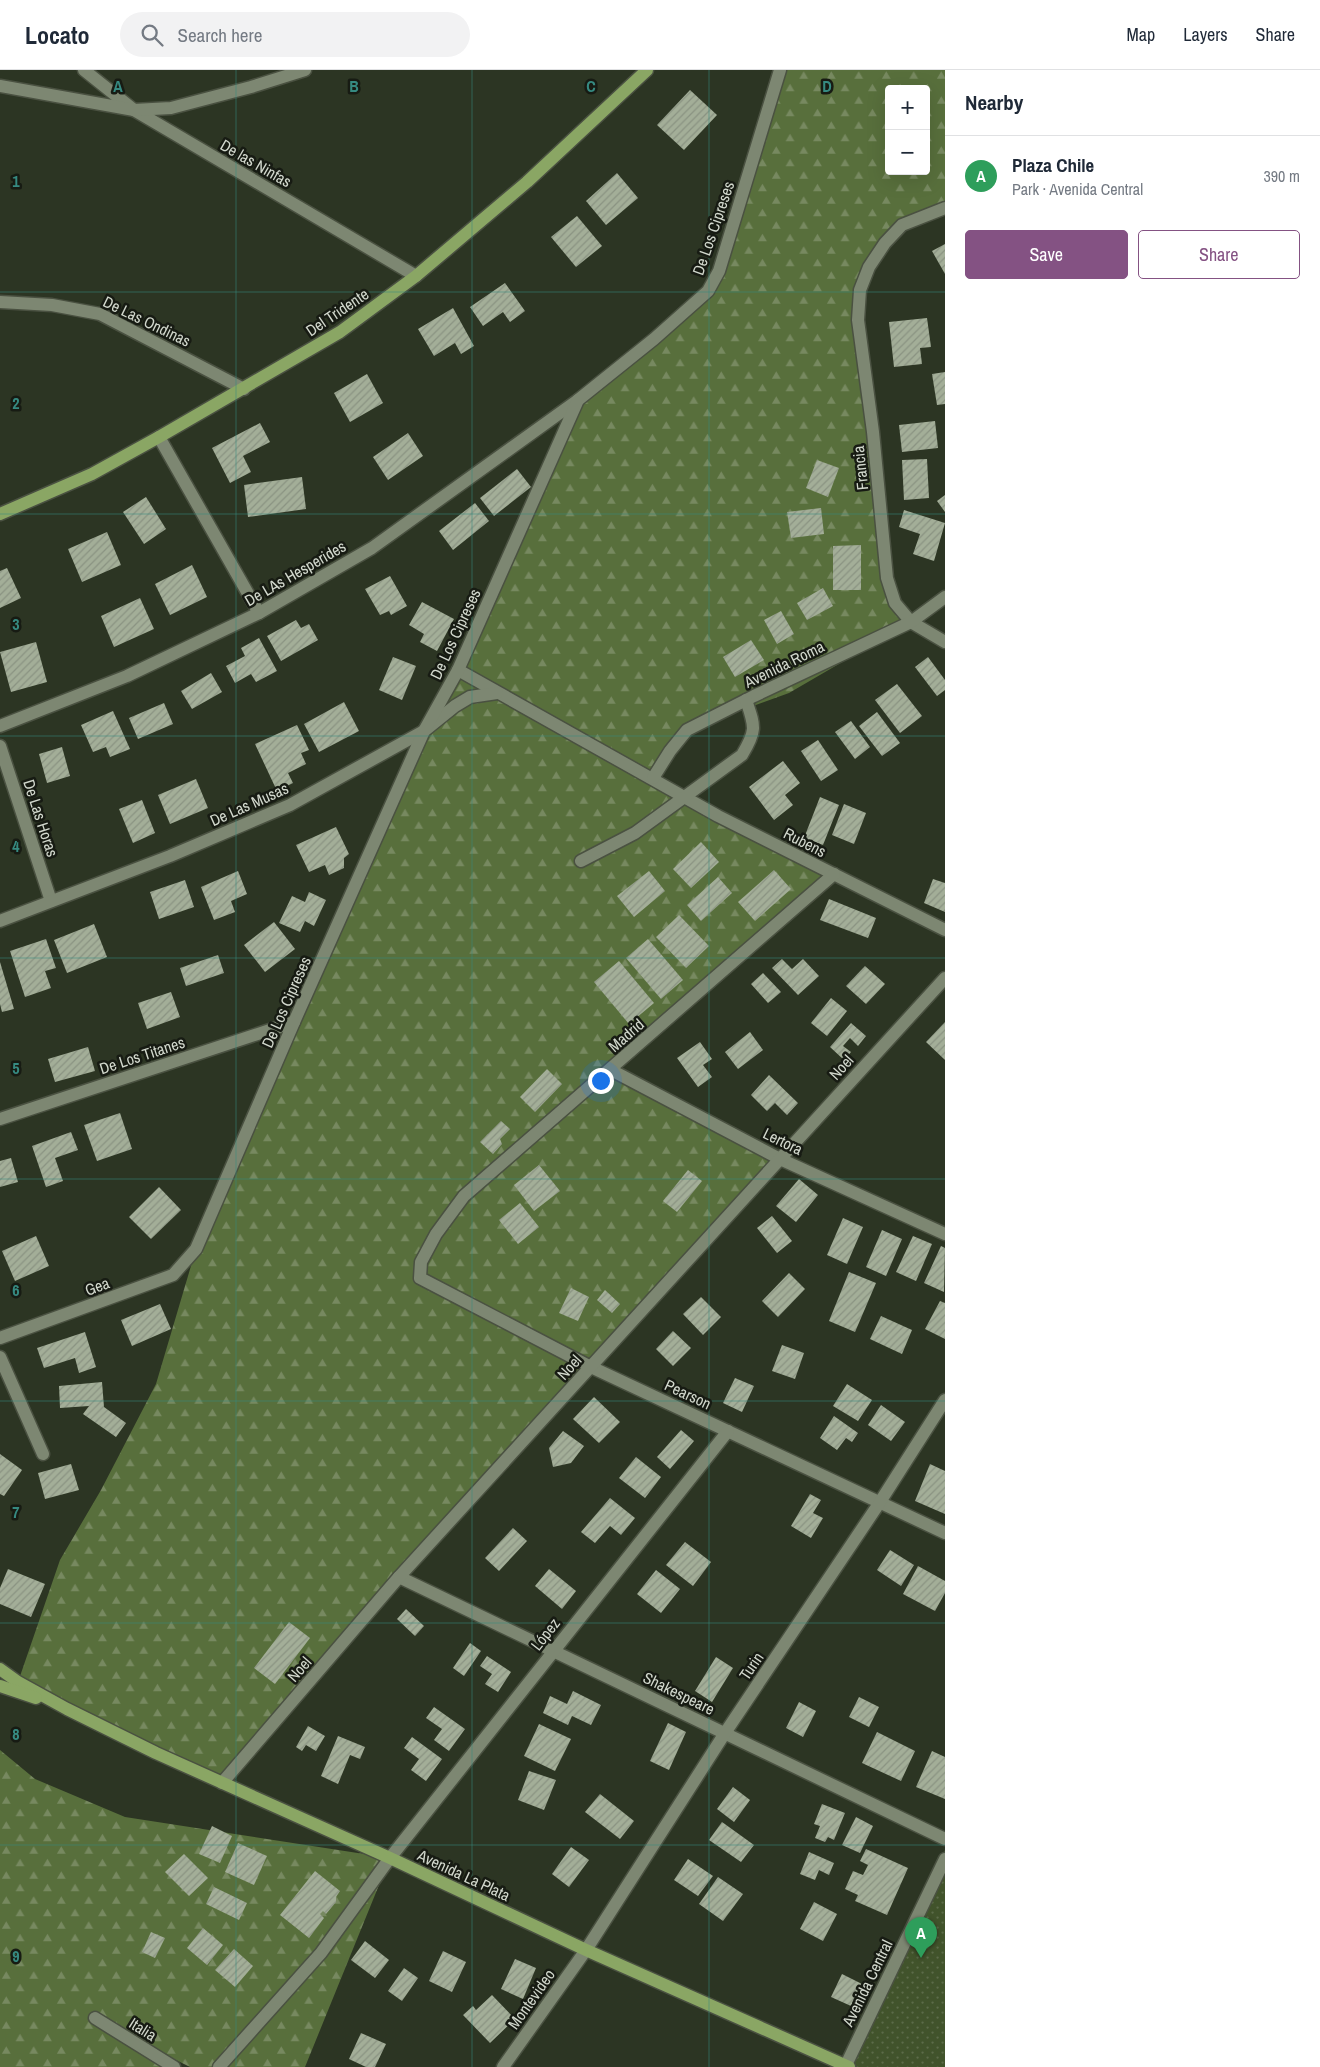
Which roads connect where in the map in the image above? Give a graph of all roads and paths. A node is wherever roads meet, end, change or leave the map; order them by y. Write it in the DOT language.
graph roads {
  1 [pos="84,70"];
  2 [pos="305,70"];
  3 [pos="647,70"];
  4 [pos="780,70"];
  5 [pos="0,86"];
  6 [pos="134,110"];
  7 [pos="945,208"];
  8 [pos="416,276"];
  9 [pos="0,302"];
  10 [pos="244,388"];
  11 [pos="578,400"];
  12 [pos="159,437"];
  13 [pos="0,514"];
  14 [pos="945,597"];
  15 [pos="259,613"];
  16 [pos="911,622"];
  17 [pos="945,642"];
  18 [pos="458,670"];
  19 [pos="498,692"];
  20 [pos="746,700"];
  21 [pos="0,726"];
  22 [pos="424,731"];
  23 [pos="0,746"];
  24 [pos="653,778"];
  25 [pos="685,796"];
  26 [pos="581,861"];
  27 [pos="834,874"];
  28 [pos="51,901"];
  29 [pos="0,921"];
  30 [pos="945,930"];
  31 [pos="945,978"];
  32 [pos="294,1022"];
  33 [pos="611,1070"];
  34 [pos="0,1119"];
  35 [pos="780,1158"];
  36 [pos="945,1234"];
  37 [pos="196,1249"];
  38 [pos="420,1278"];
  39 [pos="0,1338"];
  40 [pos="0,1357"];
  41 [pos="591,1367"];
  42 [pos="945,1400"];
  43 [pos="728,1431"];
  44 [pos="43,1454"];
  45 [pos="880,1502"];
  46 [pos="945,1533"];
  47 [pos="400,1577"];
  48 [pos="552,1650"];
  49 [pos="0,1669"];
  50 [pos="0,1686"];
  51 [pos="67,1708"];
  52 [pos="725,1734"];
  53 [pos="222,1783"];
  54 [pos="945,1839"];
  55 [pos="390,1858"];
  56 [pos="945,1859"];
  57 [pos="586,1950"];
  58 [pos="95,2018"];
  59 [pos="847,2066"];
  60 [pos="174,2067"];
  61 [pos="219,2067"];
  62 [pos="503,2067"];
  1 -- 6 [label="street, De las Ninfas"];
  2 -- 6 [label="street"];
  3 -- 8 [label="main road, Del Tridente"];
  4 -- 11 [label="street, De Los Cipreses"];
  5 -- 6 [label="street"];
  6 -- 8 [label="street, De las Ninfas"];
  7 -- 16 [label="street, Francia"];
  8 -- 10 [label="main road, Del Tridente"];
  9 -- 10 [label="street, De Las Ondinas"];
  10 -- 12 [label="main road, Del Tridente"];
  11 -- 15 [label="street, De LAs Hesperides"];
  11 -- 18 [label="street, De Los Cipreses"];
  12 -- 13 [label="main road, Del Tridente"];
  12 -- 15 [label="street"];
  14 -- 16 [label="street, Avenida Roma"];
  15 -- 21 [label="street, De LAs Hesperides"];
  16 -- 17 [label="street, Francia"];
  16 -- 20 [label="street, Avenida Roma"];
  18 -- 19 [label="street, Rubens"];
  18 -- 22 [label="street, De Los Cipreses"];
  19 -- 22 [label="street, De Las Musas"];
  19 -- 24 [label="street, Rubens"];
  20 -- 24 [label="street, Avenida Roma"];
  20 -- 25 [label="street"];
  22 -- 28 [label="street, De Las Musas"];
  22 -- 32 [label="street, De Los Cipreses"];
  23 -- 28 [label="street, De Las Horas"];
  24 -- 25 [label="street, Rubens"];
  25 -- 26 [label="street"];
  25 -- 27 [label="street, Rubens"];
  27 -- 30 [label="street, Rubens"];
  27 -- 33 [label="street, Madrid"];
  28 -- 29 [label="street, De Las Musas"];
  31 -- 35 [label="street, Noel"];
  32 -- 34 [label="street, De Los Titanes"];
  32 -- 37 [label="street, De Los Cipreses"];
  33 -- 35 [label="street, Lertora"];
  33 -- 38 [label="street, Madrid"];
  35 -- 36 [label="street, Lertora"];
  35 -- 41 [label="street, Noel"];
  37 -- 39 [label="street, Gea"];
  38 -- 41 [label="street, Pearson"];
  40 -- 44 [label="street"];
  41 -- 43 [label="street, Pearson"];
  41 -- 47 [label="street, Noel"];
  42 -- 45 [label="street, Turin"];
  43 -- 45 [label="street, Pearson"];
  43 -- 48 [label="street, López"];
  45 -- 46 [label="street, Pearson"];
  45 -- 52 [label="street, Turin"];
  47 -- 48 [label="street, Shakespeare"];
  47 -- 53 [label="street, Noel"];
  48 -- 52 [label="street, Shakespeare"];
  48 -- 55 [label="street, López"];
  49 -- 51 [label="main road"];
  50 -- 51 [label="main road"];
  51 -- 53 [label="main road, Avenida La Plata"];
  52 -- 54 [label="street, Shakespeare"];
  52 -- 57 [label="street, Turin"];
  53 -- 55 [label="main road, Avenida La Plata"];
  55 -- 57 [label="main road, Avenida La Plata"];
  55 -- 61 [label="street, López"];
  56 -- 59 [label="street, Avenida Central"];
  57 -- 59 [label="main road, Avenida La Plata"];
  57 -- 62 [label="street, Montevideo"];
  58 -- 60 [label="street, Italia"];
}
